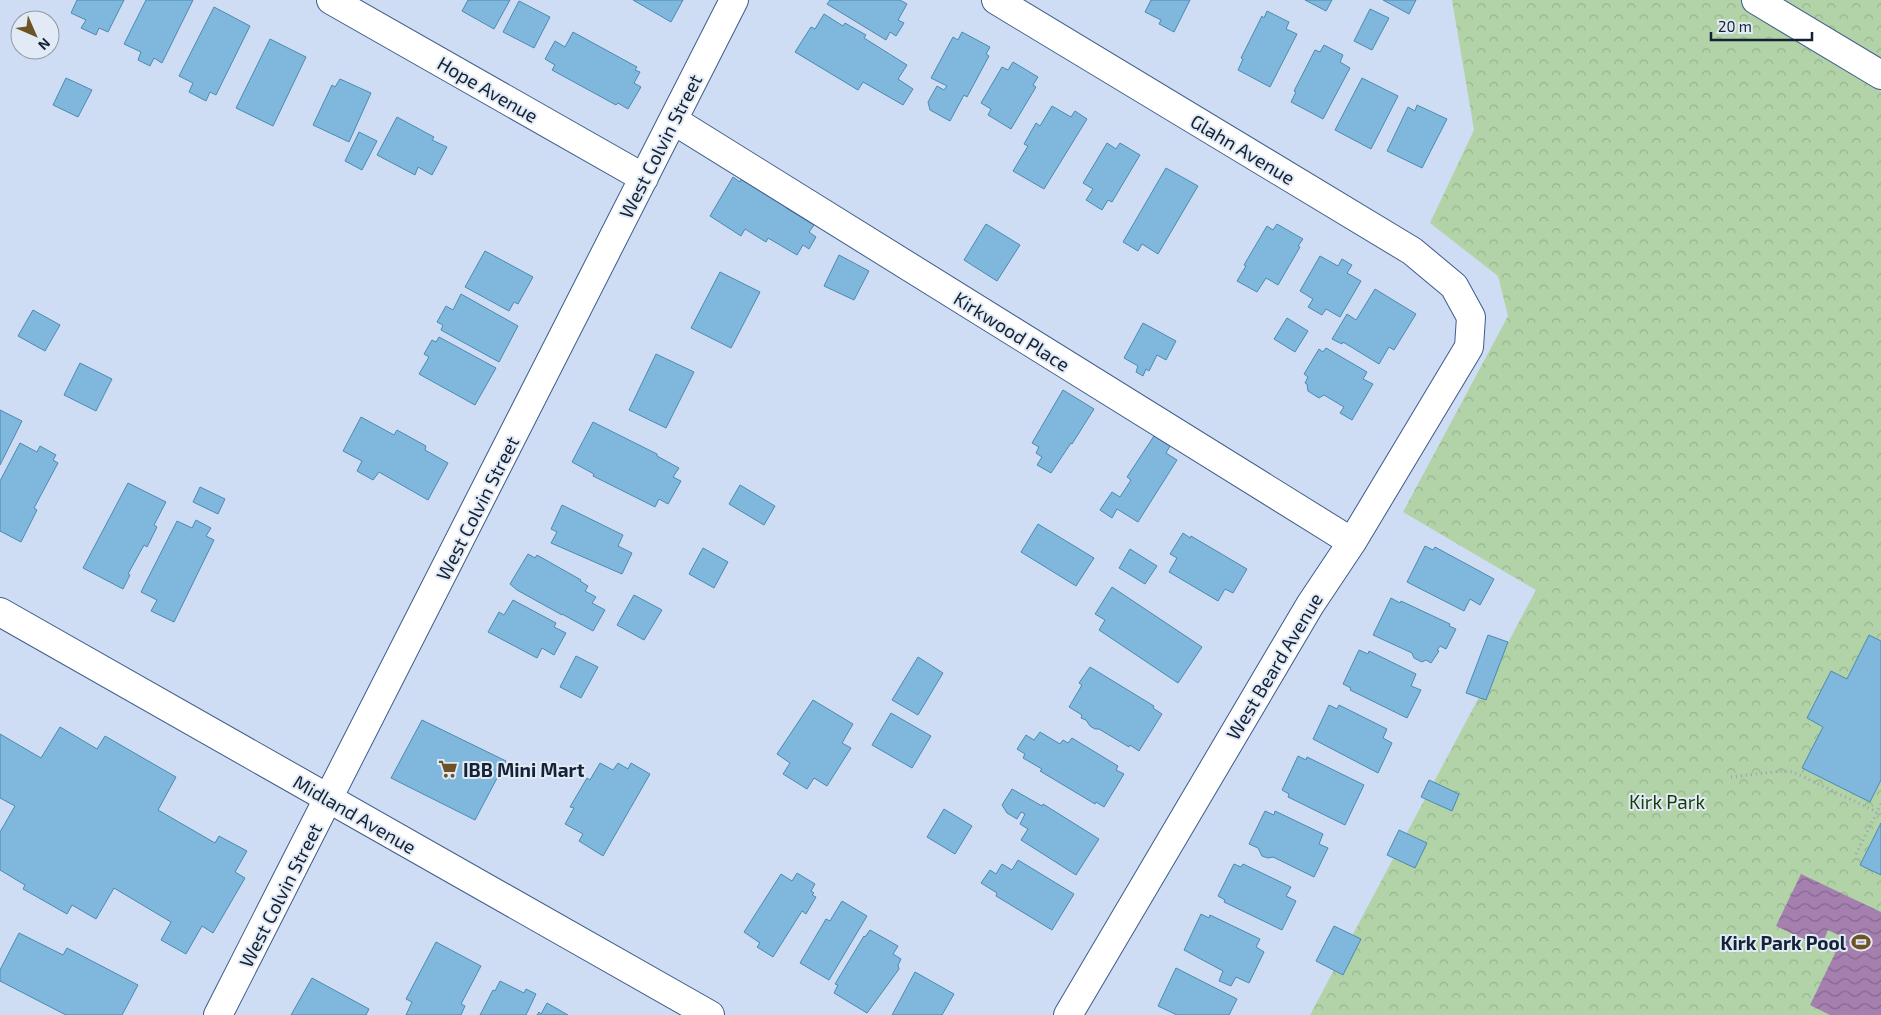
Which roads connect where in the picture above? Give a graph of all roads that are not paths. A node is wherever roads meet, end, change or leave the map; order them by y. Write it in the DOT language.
graph roads {
  1 [pos="331,0"];
  2 [pos="734,0"];
  3 [pos="996,0"];
  4 [pos="1756,0"];
  5 [pos="1881,75"];
  6 [pos="673,120"];
  7 [pos="644,178"];
  8 [pos="1471,316"];
  9 [pos="1352,542"];
  10 [pos="0,612"];
  11 [pos="329,799"];
  12 [pos="218,1015"];
  13 [pos="710,1015"];
  14 [pos="1068,1015"];
  1 -- 7 [label="street, Hope Avenue"];
  2 -- 6 [label="street, West Colvin Street"];
  3 -- 8 [label="street, Glahn Avenue"];
  4 -- 5 [label="street"];
  6 -- 7 [label="street, West Colvin Street"];
  6 -- 9 [label="street, Kirkwood Place"];
  7 -- 11 [label="street, West Colvin Street"];
  8 -- 9 [label="street, West Beard Avenue"];
  9 -- 14 [label="street, West Beard Avenue"];
  10 -- 11 [label="street, Midland Avenue"];
  11 -- 12 [label="street, West Colvin Street"];
  11 -- 13 [label="street, Midland Avenue"];
}
